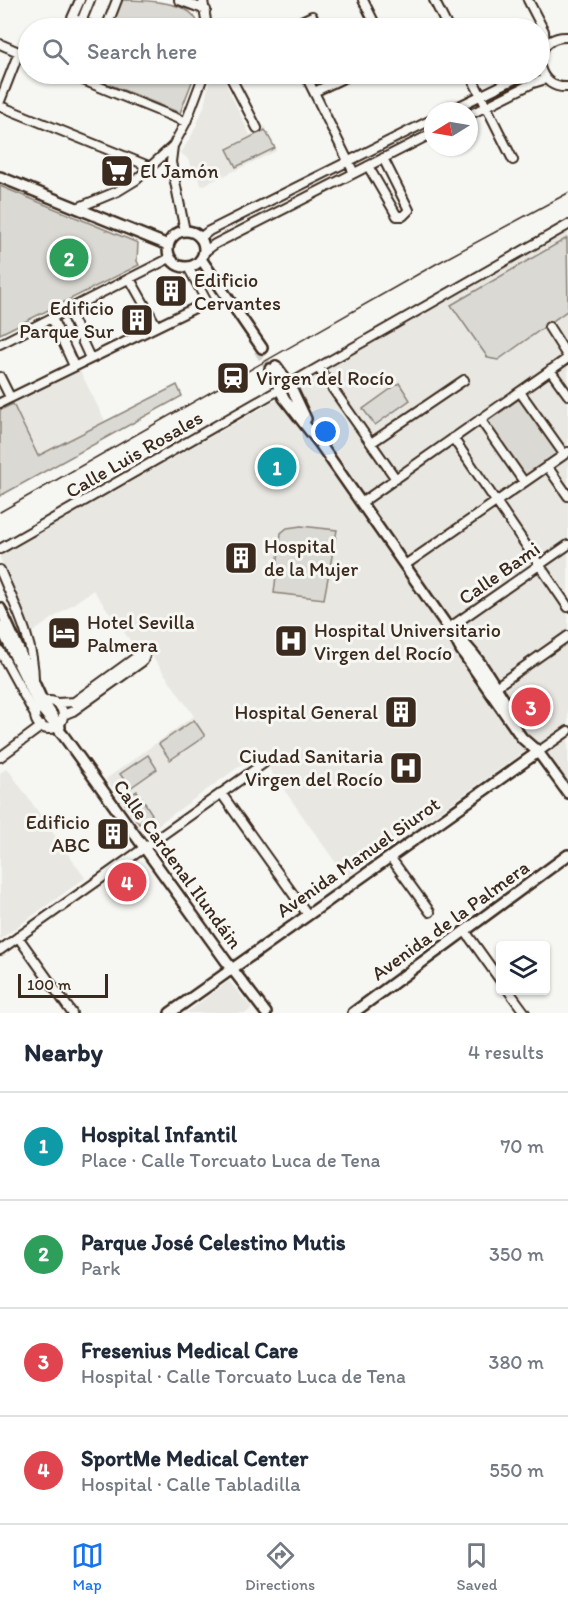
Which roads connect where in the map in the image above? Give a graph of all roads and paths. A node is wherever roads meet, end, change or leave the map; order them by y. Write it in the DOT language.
graph roads {
  1 [pos="80,0"];
  2 [pos="90,0"];
  3 [pos="117,0"];
  4 [pos="179,0"];
  5 [pos="205,0"];
  6 [pos="363,0"];
  7 [pos="434,0"];
  8 [pos="528,0"];
  9 [pos="192,3"];
  10 [pos="206,10"];
  11 [pos="72,18"];
  12 [pos="83,18"];
  13 [pos="110,18"];
  14 [pos="206,18"];
  15 [pos="372,18"];
  16 [pos="441,18"];
  17 [pos="537,18"];
  18 [pos="550,35"];
  19 [pos="558,37"];
  20 [pos="568,37"];
  21 [pos="550,43"];
  22 [pos="0,44"];
  23 [pos="18,52"];
  24 [pos="18,55"];
  25 [pos="550,82"];
  26 [pos="102,84"];
  27 [pos="200,84"];
  28 [pos="234,84"];
  29 [pos="310,84"];
  30 [pos="327,84"];
  31 [pos="475,84"];
  32 [pos="504,84"];
  33 [pos="532,84"];
  34 [pos="566,88"];
  35 [pos="314,92"];
  36 [pos="481,95"];
  37 [pos="0,101"];
  38 [pos="467,102"];
  39 [pos="0,106"];
  40 [pos="487,106"];
  41 [pos="478,110"];
  42 [pos="186,122"];
  43 [pos="424,123"];
  44 [pos="257,128"];
  45 [pos="424,138"];
  46 [pos="173,146"];
  47 [pos="383,158"];
  48 [pos="513,160"];
  49 [pos="348,161"];
  50 [pos="151,166"];
  51 [pos="368,166"];
  52 [pos="354,173"];
  53 [pos="0,177"];
  54 [pos="76,208"];
  55 [pos="567,226"];
  56 [pos="185,231"];
  57 [pos="200,238"];
  58 [pos="168,245"];
  59 [pos="170,258"];
  60 [pos="197,260"];
  61 [pos="130,279"];
  62 [pos="68,310"];
  63 [pos="52,318"];
  64 [pos="156,325"];
  65 [pos="549,327"];
  66 [pos="0,344"];
  67 [pos="260,349"];
  68 [pos="568,357"];
  69 [pos="90,358"];
  70 [pos="74,366"];
  71 [pos="273,368"];
  72 [pos="319,369"];
  73 [pos="550,370"];
  74 [pos="0,377"];
  75 [pos="464,380"];
  76 [pos="285,388"];
  77 [pos="520,392"];
  78 [pos="568,394"];
  79 [pos="10,397"];
  80 [pos="0,402"];
  81 [pos="480,419"];
  82 [pos="453,438"];
  83 [pos="371,443"];
  84 [pos="566,453"];
  85 [pos="547,466"];
  86 [pos="396,479"];
  87 [pos="524,482"];
  88 [pos="568,496"];
  89 [pos="496,502"];
  90 [pos="361,503"];
  91 [pos="568,545"];
  92 [pos="0,549"];
  93 [pos="405,565"];
  94 [pos="539,566"];
  95 [pos="0,570"];
  96 [pos="568,607"];
  97 [pos="0,608"];
  98 [pos="0,626"];
  99 [pos="450,630"];
  100 [pos="568,636"];
  101 [pos="0,651"];
  102 [pos="34,681"];
  103 [pos="497,686"];
  104 [pos="57,703"];
  105 [pos="41,704"];
  106 [pos="36,719"];
  107 [pos="59,722"];
  108 [pos="42,726"];
  109 [pos="568,731"];
  110 [pos="537,752"];
  111 [pos="0,757"];
  112 [pos="264,762"];
  113 [pos="221,793"];
  114 [pos="568,793"];
  115 [pos="144,847"];
  116 [pos="568,855"];
  117 [pos="390,857"];
  118 [pos="430,912"];
  119 [pos="308,915"];
  120 [pos="465,931"];
  121 [pos="18,937"];
  122 [pos="0,950"];
  123 [pos="231,968"];
  124 [pos="496,973"];
  125 [pos="512,995"];
  126 [pos="72,1013"];
  127 [pos="170,1013"];
  128 [pos="266,1013"];
  129 [pos="353,1013"];
  130 [pos="525,1013"];
  1 -- 11 [label="street"];
  2 -- 12 [label="street"];
  3 -- 13 [label="street"];
  4 -- 9 [label="street"];
  5 -- 10 [label="street"];
  6 -- 15 [label="street"];
  7 -- 16 [label="street"];
  8 -- 17 [label="street"];
  9 -- 10 [label="street"];
  10 -- 14 [label="street"];
  18 -- 19 [label="street"];
  19 -- 20 [label="street"];
  19 -- 21 [label="street"];
  22 -- 23 [label="street"];
  24 -- 37 [label="street"];
  25 -- 34 [label="street"];
  26 -- 42 [label="street"];
  27 -- 42 [label="street"];
  28 -- 44 [label="street"];
  29 -- 35 [label="street"];
  30 -- 35 [label="street"];
  31 -- 36 [label="street"];
  32 -- 36 [label="street"];
  33 -- 40 [label="street"];
  35 -- 49 [label="street"];
  36 -- 38 [label="street"];
  36 -- 40 [label="street"];
  39 -- 50 [label="street"];
  40 -- 41 [label="street"];
  40 -- 48 [label="street"];
  42 -- 46 [label="street"];
  43 -- 49 [label="street"];
  45 -- 47 [label="street"];
  46 -- 50 [label="street"];
  46 -- 56 [label="street"];
  47 -- 51 [label="street"];
  47 -- 51 [label="street"];
  49 -- 52 [label="street"];
  49 -- 57 [label="street"];
  50 -- 54 [label="street"];
  51 -- 52 [label="street"];
  52 -- 60 [label="street"];
  53 -- 54 [label="main road"];
  54 -- 58 [label="main road"];
  55 -- 72 [label="street, Calle Luis Rosales"];
  56 -- 57 [label="main road"];
  56 -- 58 [label="main road"];
  57 -- 60 [label="main road"];
  58 -- 59 [label="main road"];
  59 -- 60 [label="main road"];
  59 -- 61 [label="street"];
  60 -- 64 [label="street"];
  60 -- 67 [label="main road"];
  61 -- 62 [label="street"];
  61 -- 64 [label="street"];
  62 -- 63 [label="street"];
  62 -- 69 [label="street"];
  63 -- 66 [label="street"];
  63 -- 70 [label="street"];
  64 -- 69 [label="street"];
  65 -- 68 [label="street"];
  68 -- 73 [label="street"];
  69 -- 70 [label="street"];
  70 -- 79 [label="street"];
  71 -- 76 [label="main road"];
  72 -- 76 [label="street, Calle Luis Rosales"];
  72 -- 83 [label="street"];
  73 -- 77 [label="street"];
  73 -- 78 [label="street"];
  74 -- 79 [label="street"];
  75 -- 83 [label="street"];
  76 -- 90 [label="main road"];
  76 -- 92 [label="street, Calle Luis Rosales"];
  77 -- 81 [label="street"];
  77 -- 84 [label="street"];
  79 -- 80 [label="street"];
  81 -- 82 [label="street"];
  81 -- 87 [label="street"];
  82 -- 86 [label="street"];
  82 -- 89 [label="street"];
  83 -- 86 [label="street"];
  84 -- 85 [label="street"];
  85 -- 87 [label="street"];
  85 -- 88 [label="street"];
  86 -- 90 [label="street"];
  87 -- 89 [label="street"];
  89 -- 93 [label="street"];
  89 -- 94 [label="street"];
  90 -- 93 [label="main road"];
  91 -- 94 [label="street, Calle Bami"];
  93 -- 99 [label="main road"];
  94 -- 96 [label="street"];
  94 -- 99 [label="street, Calle Bami"];
  95 -- 102 [label="street, Calle Cardenal Ilundáin"];
  97 -- 102 [label="main road, Calle Cardenal Ilundáin"];
  98 -- 105 [label="main road, Calle Cardenal Ilundáin"];
  99 -- 103 [label="main road"];
  99 -- 110 [label="main road"];
  100 -- 103 [label="street"];
  101 -- 106 [label="street"];
  102 -- 105 [label="main road, Calle Cardenal Ilundáin"];
  103 -- 110 [label="main road"];
  104 -- 105 [label="street"];
  104 -- 107 [label="street"];
  104 -- 107 [label="street"];
  105 -- 106 [label="street"];
  105 -- 107 [label="main road, Calle Cardenal Ilundáin"];
  106 -- 108 [label="street"];
  107 -- 108 [label="street"];
  107 -- 115 [label="main road, Calle Cardenal Ilundáin"];
  108 -- 111 [label="street"];
  109 -- 110 [label="street, Avenida Manuel Siurot"];
  110 -- 114 [label="main road"];
  110 -- 117 [label="main road, Avenida Manuel Siurot"];
  112 -- 113 [label="street"];
  113 -- 115 [label="street"];
  113 -- 119 [label="street"];
  115 -- 121 [label="street"];
  115 -- 123 [label="main road, Calle Cardenal Ilundáin"];
  116 -- 120 [label="main road, Avenida de la Palmera"];
  117 -- 118 [label="street"];
  117 -- 119 [label="main road, Avenida Manuel Siurot"];
  119 -- 123 [label="main road, Avenida Manuel Siurot"];
  120 -- 124 [label="street"];
  120 -- 129 [label="main road, Avenida de la Palmera"];
  121 -- 122 [label="street"];
  121 -- 126 [label="street"];
  123 -- 127 [label="main road, Avenida Manuel Siurot"];
  123 -- 128 [label="main road, Calle Cardenal Ilundáin"];
  125 -- 130 [label="street"];
}
